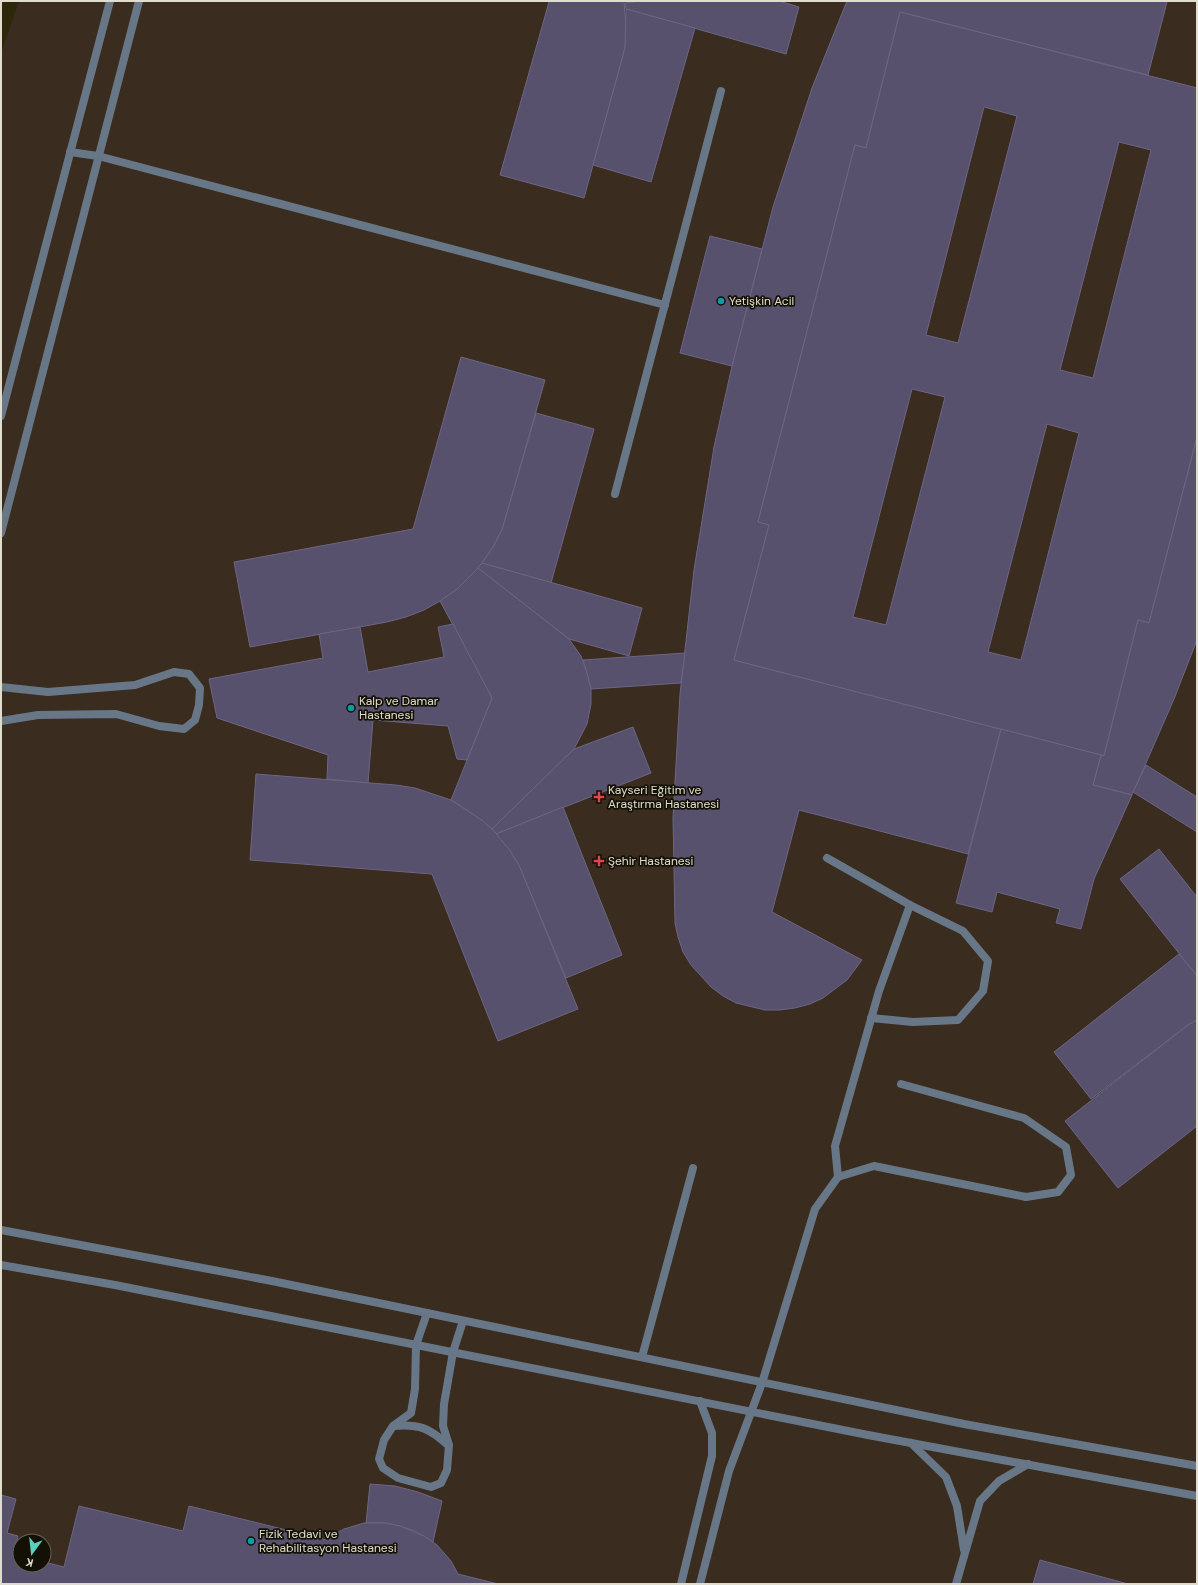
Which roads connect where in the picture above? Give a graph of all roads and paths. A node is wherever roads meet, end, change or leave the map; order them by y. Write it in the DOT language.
graph roads {
  1 [pos="110,1"];
  2 [pos="139,1"];
  3 [pos="721,91"];
  4 [pos="70,152"];
  5 [pos="98,156"];
  6 [pos="665,305"];
  7 [pos="1,416"];
  8 [pos="615,494"];
  9 [pos="1,533"];
  10 [pos="1,687"];
  11 [pos="1,721"];
  12 [pos="827,858"];
  13 [pos="910,906"];
  14 [pos="871,1018"];
  15 [pos="901,1084"];
  16 [pos="693,1168"];
  17 [pos="838,1176"];
  18 [pos="1,1230"];
  19 [pos="1,1265"];
  20 [pos="427,1313"];
  21 [pos="463,1321"];
  22 [pos="416,1345"];
  23 [pos="453,1352"];
  24 [pos="642,1358"];
  25 [pos="762,1382"];
  26 [pos="700,1401"];
  27 [pos="752,1412"];
  28 [pos="393,1426"];
  29 [pos="911,1442"];
  30 [pos="449,1445"];
  31 [pos="1028,1464"];
  32 [pos="1197,1466"];
  33 [pos="1197,1496"];
  34 [pos="964,1553"];
  35 [pos="681,1584"];
  36 [pos="700,1584"];
  37 [pos="956,1584"];
  1 -- 4 [label="lane"];
  2 -- 5 [label="lane"];
  3 -- 6 [label="lane"];
  4 -- 5 [label="lane"];
  4 -- 7 [label="lane"];
  5 -- 6 [label="lane"];
  5 -- 9 [label="lane"];
  6 -- 8 [label="lane"];
  10 -- 11 [label="lane"];
  12 -- 13 [label="lane"];
  13 -- 14 [label="lane"];
  13 -- 14 [label="lane"];
  14 -- 17 [label="lane"];
  15 -- 17 [label="lane"];
  16 -- 24 [label="lane"];
  17 -- 25 [label="lane"];
  18 -- 20 [label="lane"];
  19 -- 22 [label="lane"];
  20 -- 21 [label="lane"];
  20 -- 22 [label="lane"];
  21 -- 23 [label="lane"];
  21 -- 24 [label="lane"];
  22 -- 23 [label="lane"];
  22 -- 28 [label="lane"];
  23 -- 26 [label="lane"];
  23 -- 30 [label="lane"];
  24 -- 25 [label="lane"];
  25 -- 27 [label="lane"];
  25 -- 32 [label="lane"];
  26 -- 27 [label="lane"];
  26 -- 35 [label="lane"];
  27 -- 29 [label="lane"];
  27 -- 36 [label="lane"];
  28 -- 30 [label="lane"];
  28 -- 30 [label="lane"];
  29 -- 31 [label="lane"];
  29 -- 34 [label="lane"];
  31 -- 33 [label="lane"];
  31 -- 34 [label="lane"];
  34 -- 37 [label="lane"];
}
